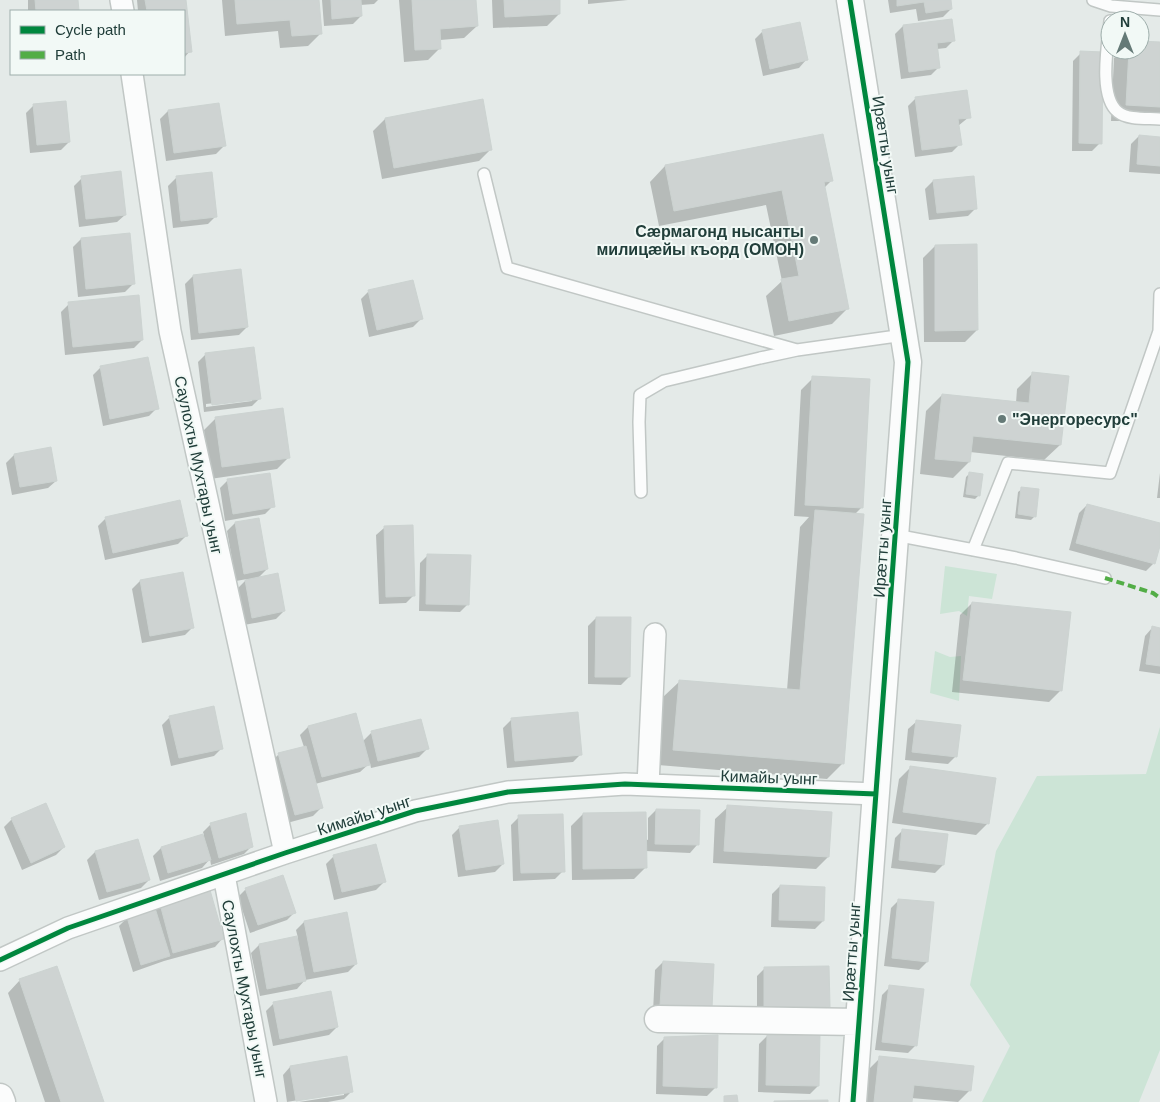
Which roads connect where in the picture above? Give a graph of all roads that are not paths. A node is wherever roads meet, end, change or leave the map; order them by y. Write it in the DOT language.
graph roads {
  1 [pos="850,0"];
  2 [pos="1094,0"];
  3 [pos="1111,6"];
  4 [pos="1111,10"];
  5 [pos="1160,10"];
  6 [pos="1107,60"];
  7 [pos="132,75"];
  8 [pos="1160,119"];
  9 [pos="484,174"];
  10 [pos="1160,294"];
  11 [pos="904,335"];
  12 [pos="797,350"];
  13 [pos="642,492"];
  14 [pos="895,535"];
  15 [pos="973,550"];
  16 [pos="1105,578"];
  17 [pos="655,634"];
  18 [pos="648,785"];
  19 [pos="876,794"];
  20 [pos="285,853"];
  21 [pos="224,875"];
  22 [pos="0,960"];
  23 [pos="658,1019"];
  24 [pos="859,1022"];
  25 [pos="0,1097"];
  26 [pos="2,1102"];
  27 [pos="266,1102"];
  28 [pos="853,1102"];
  1 -- 11 [label="street, Ирæтты уынг"];
  2 -- 3 [label="lane"];
  3 -- 4 [label="lane"];
  3 -- 5 [label="lane"];
  6 -- 8 [label="lane"];
  7 -- 20 [label="street, Саулохты Мухтары уынг"];
  9 -- 12 [label="lane"];
  10 -- 15 [label="lane"];
  11 -- 12 [label="lane"];
  11 -- 14 [label="street, Ирæтты уынг"];
  12 -- 13 [label="lane"];
  14 -- 15 [label="lane"];
  14 -- 19 [label="street, Ирæтты уынг"];
  15 -- 16 [label="lane"];
  17 -- 18 [label="street"];
  18 -- 19 [label="street, Кимайы уынг"];
  18 -- 20 [label="street, Кимайы уынг"];
  19 -- 24 [label="street, Ирæтты уынг"];
  20 -- 21 [label="street, Кимайы уынг"];
  21 -- 22 [label="street, Кимайы уынг"];
  21 -- 27 [label="street, Саулохты Мухтары уынг"];
  23 -- 24 [label="street"];
  24 -- 28 [label="street, Ирæтты уынг"];
  25 -- 26 [label="street"];
}
